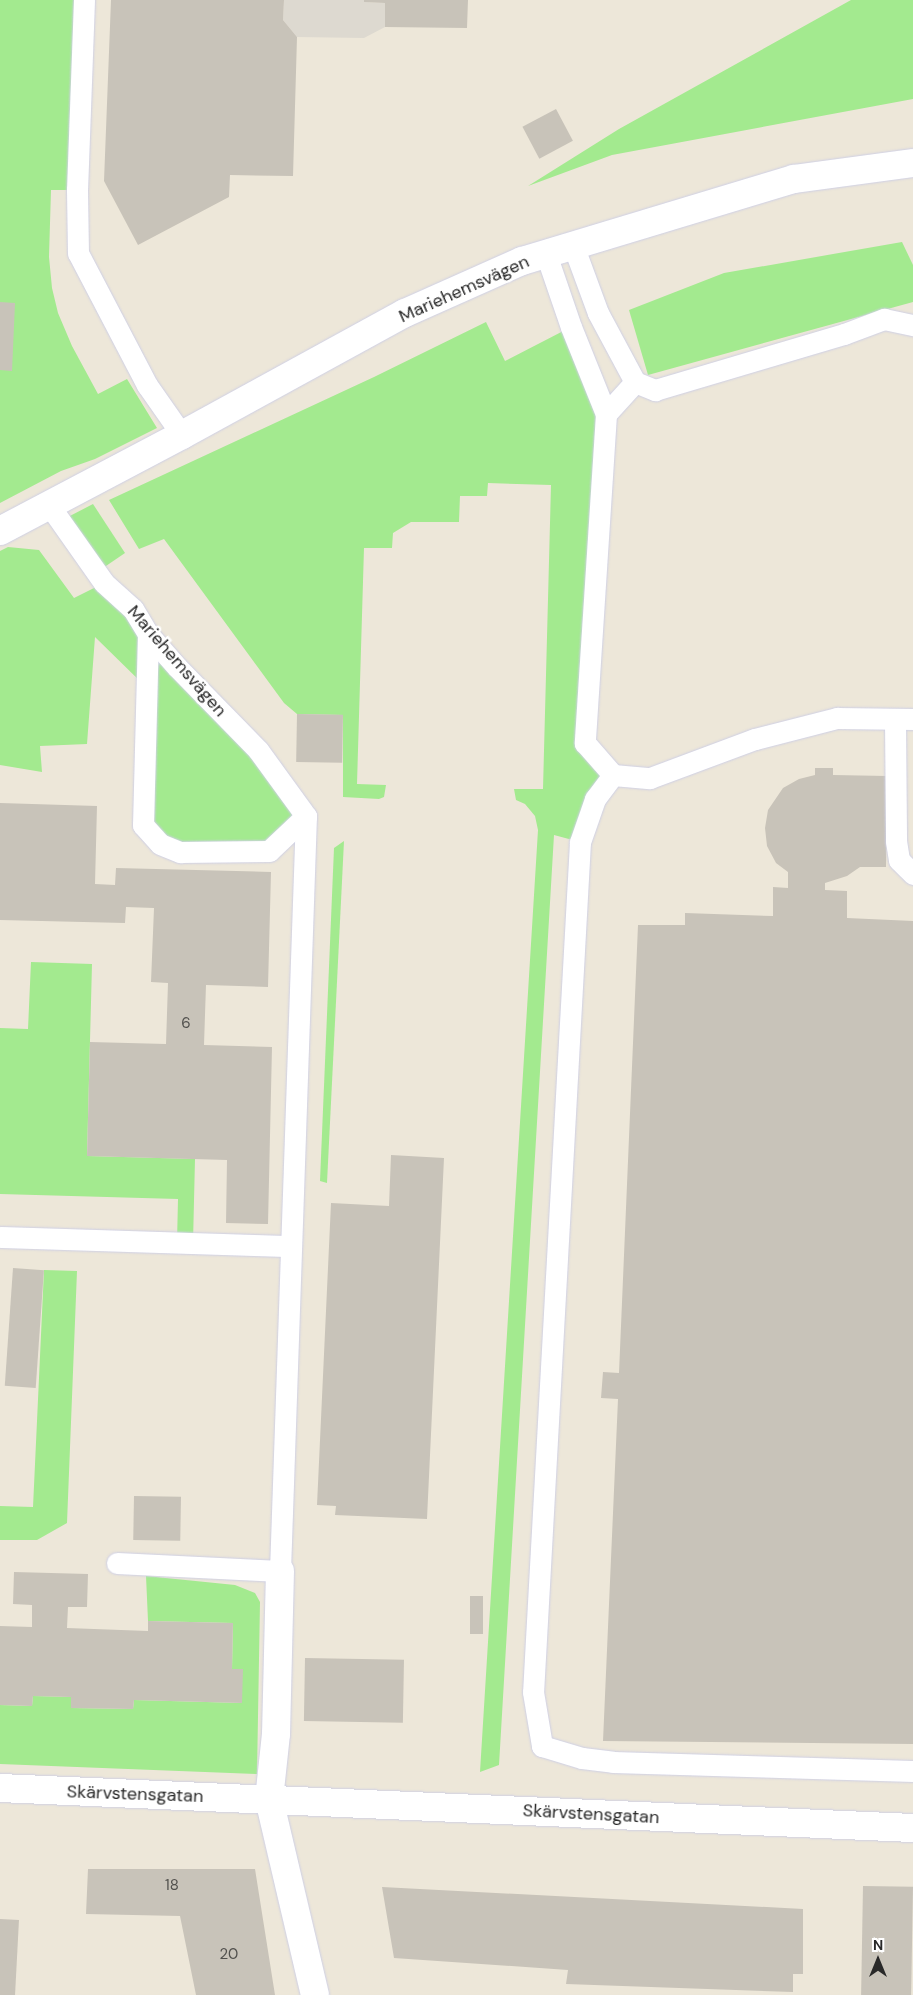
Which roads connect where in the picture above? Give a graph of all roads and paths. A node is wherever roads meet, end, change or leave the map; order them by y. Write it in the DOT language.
graph roads {
  1 [pos="84,0"];
  2 [pos="913,163"];
  3 [pos="574,245"];
  4 [pos="546,254"];
  5 [pos="913,324"];
  6 [pos="635,382"];
  7 [pos="606,414"];
  8 [pos="182,435"];
  9 [pos="49,505"];
  10 [pos="0,531"];
  11 [pos="148,634"];
  12 [pos="904,719"];
  13 [pos="613,775"];
  14 [pos="306,816"];
  15 [pos="913,874"];
  16 [pos="0,1237"];
  17 [pos="291,1246"];
  18 [pos="117,1563"];
  19 [pos="280,1571"];
  20 [pos="913,1770"];
  21 [pos="0,1788"];
  22 [pos="269,1799"];
  23 [pos="913,1828"];
  24 [pos="315,1995"];
  1 -- 8 [label="lane"];
  2 -- 3 [label="street, Mariehemsvägen"];
  3 -- 4 [label="street, Mariehemsvägen"];
  3 -- 6 [label="lane"];
  4 -- 7 [label="lane"];
  4 -- 8 [label="street, Mariehemsvägen"];
  5 -- 6 [label="lane"];
  6 -- 7 [label="lane"];
  7 -- 13 [label="lane"];
  8 -- 9 [label="street, Mariehemsvägen"];
  9 -- 10 [label="street, Mariehemsvägen"];
  9 -- 11 [label="lane, Mariehemsvägen"];
  11 -- 14 [label="lane, Mariehemsvägen"];
  11 -- 14 [label="lane"];
  12 -- 13 [label="lane"];
  12 -- 15 [label="lane"];
  13 -- 20 [label="lane"];
  14 -- 17 [label="lane"];
  16 -- 17 [label="lane"];
  17 -- 19 [label="lane"];
  18 -- 19 [label="lane"];
  19 -- 22 [label="street"];
  21 -- 22 [label="street, Skärvstensgatan"];
  22 -- 23 [label="street, Skärvstensgatan"];
  22 -- 24 [label="street"];
}
